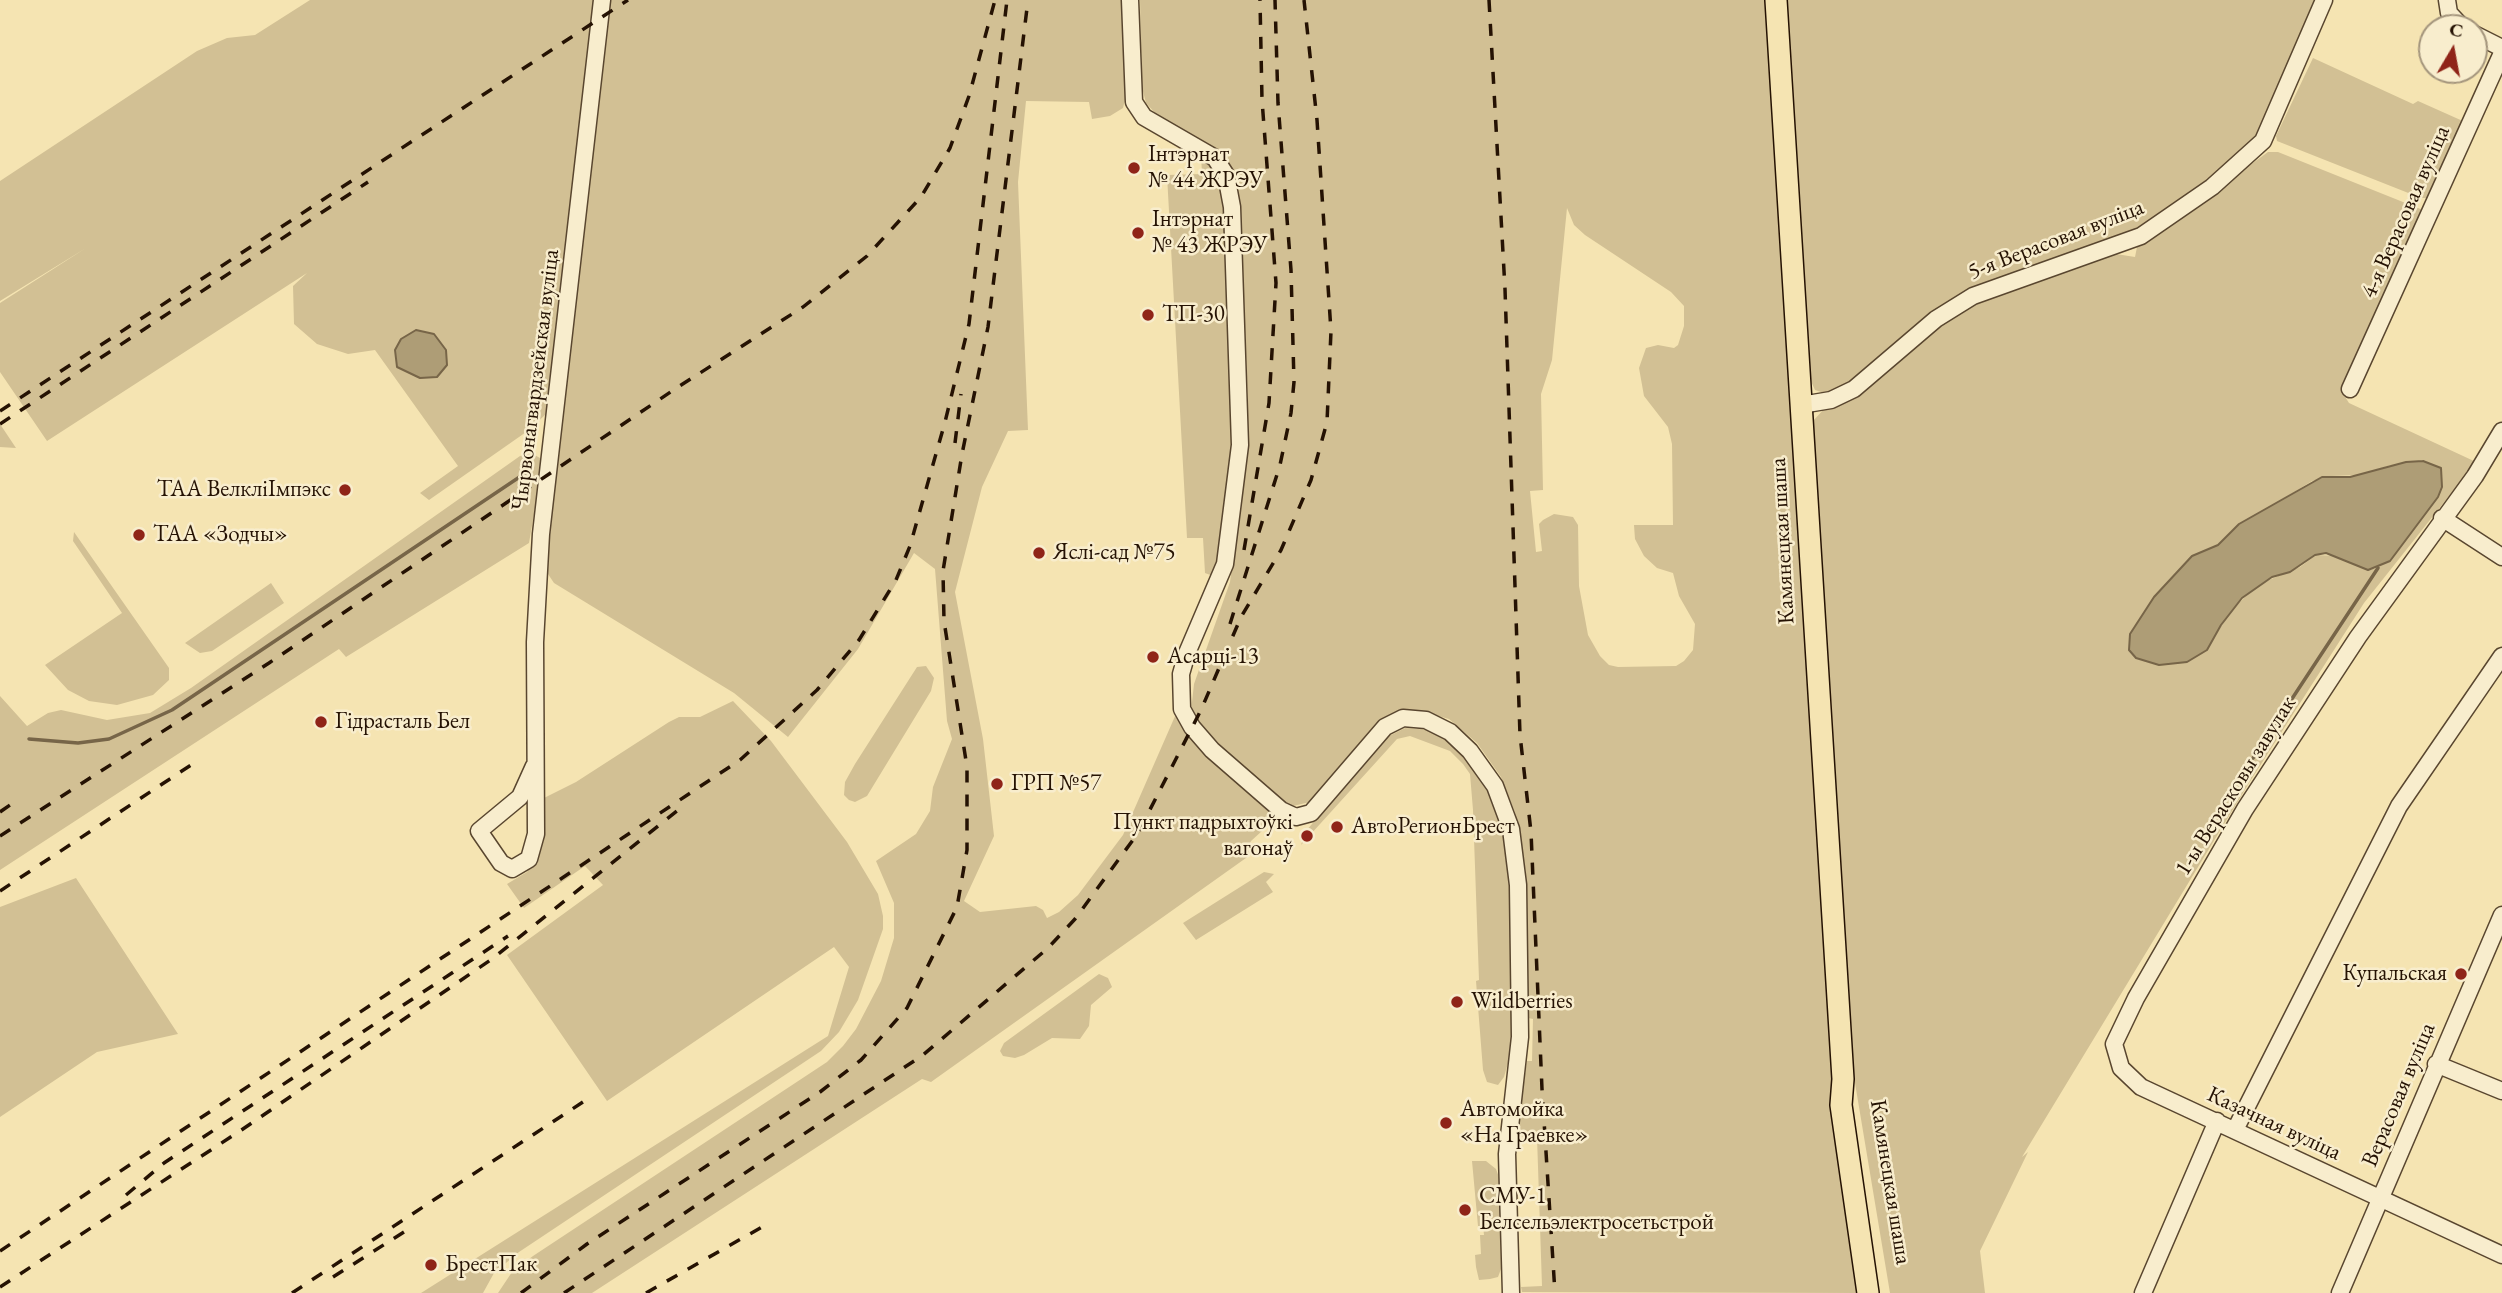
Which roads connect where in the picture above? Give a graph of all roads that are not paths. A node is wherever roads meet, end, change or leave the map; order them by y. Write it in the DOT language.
graph roads {
  1 [pos="602,0"];
  2 [pos="1130,0"];
  3 [pos="1776,0"];
  4 [pos="2324,0"];
  5 [pos="2502,50"];
  6 [pos="2350,389"];
  7 [pos="1801,405"];
  8 [pos="2502,431"];
  9 [pos="2442,518"];
  10 [pos="2502,557"];
  11 [pos="2502,656"];
  12 [pos="534,766"];
  13 [pos="2502,915"];
  14 [pos="2436,1064"];
  15 [pos="1843,1079"];
  16 [pos="2141,1087"];
  17 [pos="2502,1091"];
  18 [pos="2217,1121"];
  19 [pos="2235,1130"];
  20 [pos="2379,1199"];
  21 [pos="2502,1255"];
  22 [pos="1511,1293"];
  23 [pos="1868,1293"];
  24 [pos="1882,1293"];
  25 [pos="2144,1293"];
  26 [pos="2340,1293"];
  1 -- 12 [label="street, Чырвонагвардзейская вуліца"];
  2 -- 22 [label="street"];
  3 -- 7 [label="main road, Камянецкая шаша"];
  4 -- 7 [label="street, 5-я Верасовая вуліца"];
  5 -- 6 [label="street, 4-я Верасовая вуліца"];
  7 -- 15 [label="main road, Камянецкая шаша"];
  8 -- 9 [label="street, 1-ы Верасковы завулак"];
  9 -- 10 [label="street"];
  9 -- 16 [label="street, 1-ы Верасковы завулак"];
  11 -- 19 [label="street"];
  12 -- 12 [label="street, Чырвонагвардзейская вуліца"];
  13 -- 14 [label="street, Верасовая вуліца"];
  14 -- 17 [label="street"];
  14 -- 20 [label="street, Верасовая вуліца"];
  15 -- 23 [label="main road, Камянецкая шаша"];
  15 -- 24 [label="main road, Камянецкая шаша"];
  16 -- 18 [label="street, Казачная вуліца"];
  18 -- 19 [label="street, Казачная вуліца"];
  18 -- 25 [label="street"];
  19 -- 20 [label="street, Казачная вуліца"];
  20 -- 21 [label="street, Казачная вуліца"];
  20 -- 26 [label="street, Верасовая вуліца"];
}
